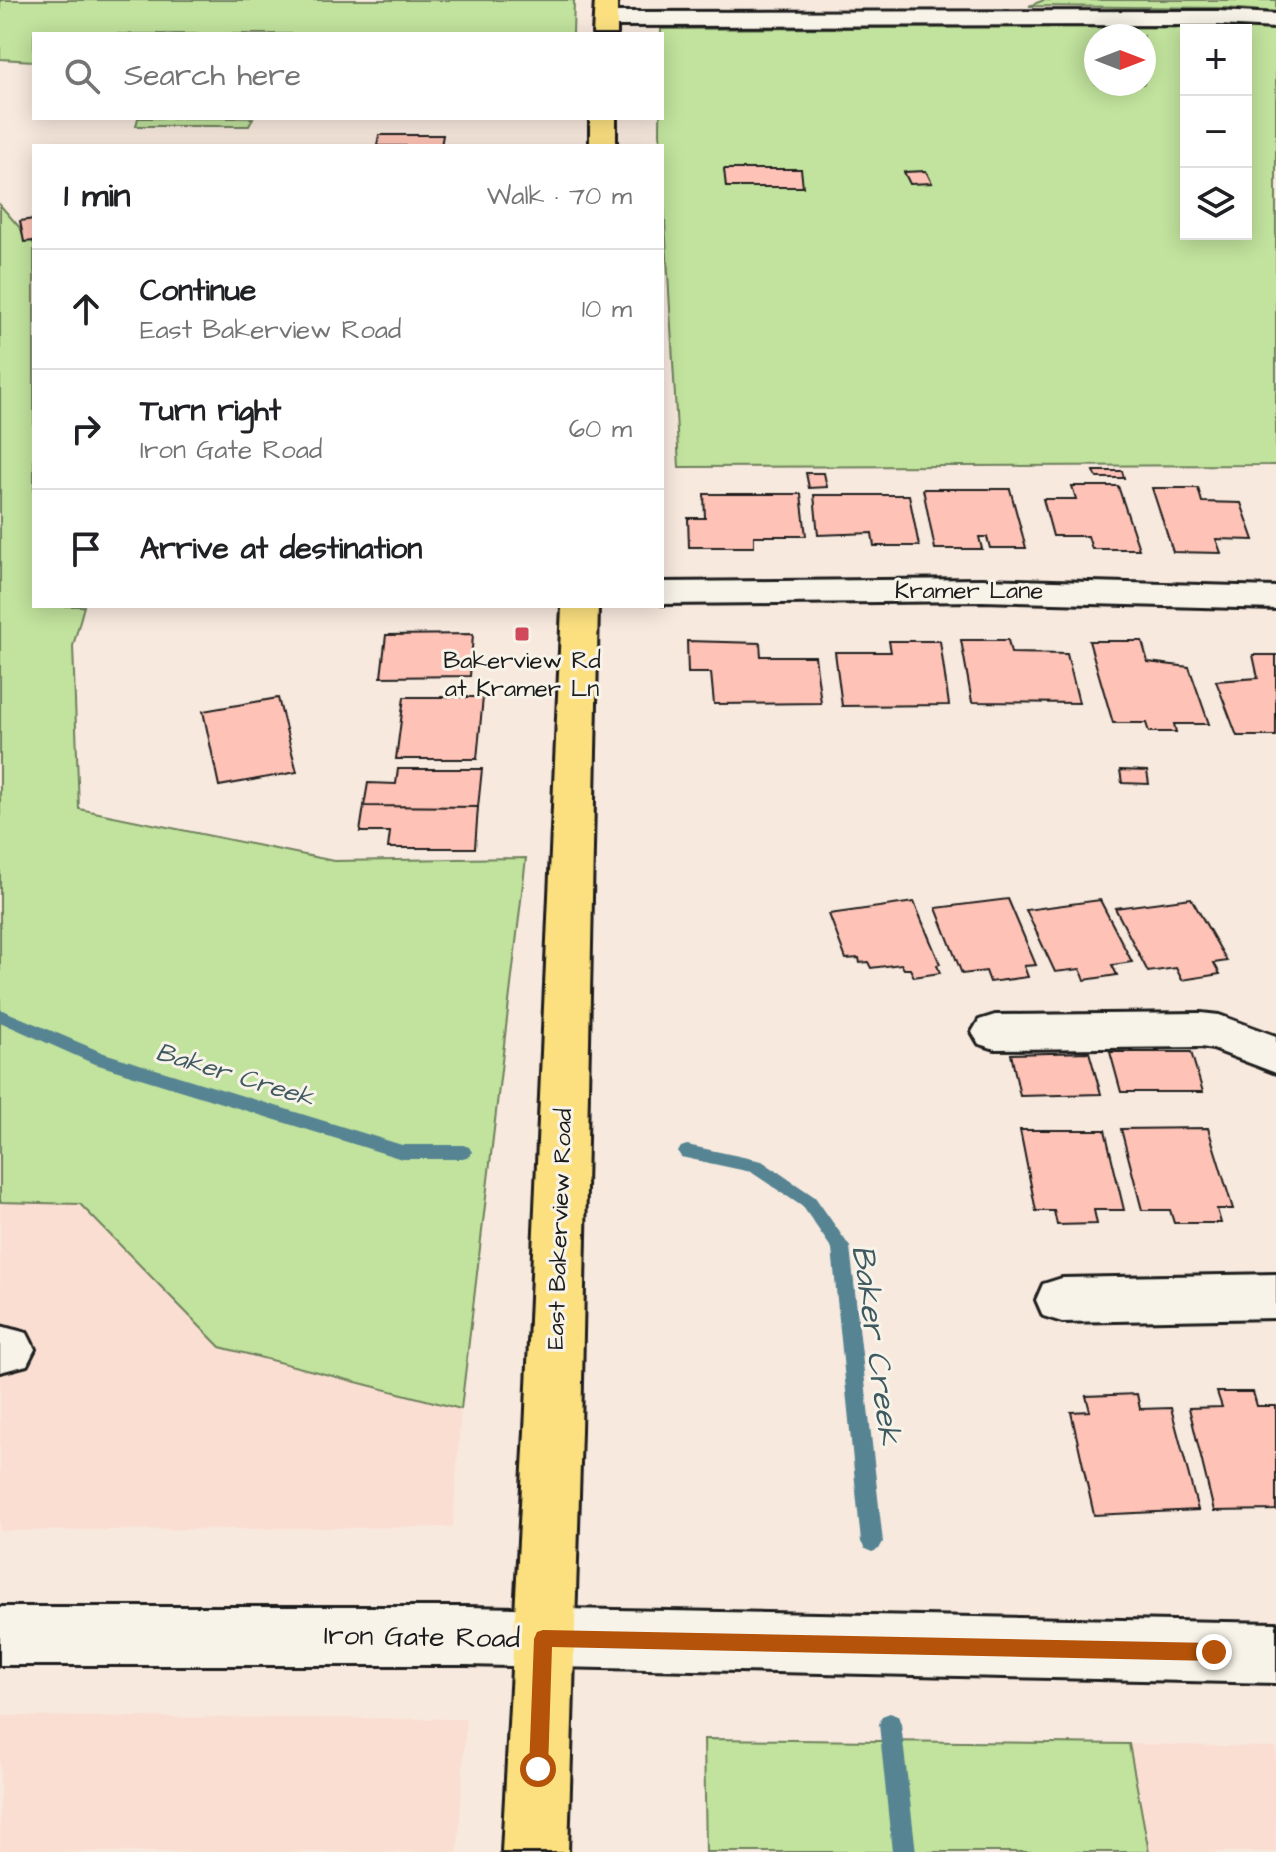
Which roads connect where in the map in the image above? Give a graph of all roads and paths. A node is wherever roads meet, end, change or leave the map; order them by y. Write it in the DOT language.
graph roads {
  1 [pos="1024,0"];
  2 [pos="606,18"];
  3 [pos="989,19"];
  4 [pos="1276,21"];
  5 [pos="603,120"];
  6 [pos="603,144"];
  7 [pos="664,593"];
  8 [pos="1276,598"];
  9 [pos="580,608"];
  10 [pos="995,1032"];
  11 [pos="1276,1055"];
  12 [pos="1276,1296"];
  13 [pos="1062,1300"];
  14 [pos="0,1636"];
  15 [pos="543,1639"];
  16 [pos="1276,1653"];
  17 [pos="535,1852"];
  1 -- 3 [label="street"];
  2 -- 3 [label="street"];
  3 -- 4 [label="street"];
  5 -- 6 [label="main road"];
  7 -- 8 [label="street, Kramer Lane"];
  9 -- 15 [label="main road, East Bakerview Road"];
  10 -- 11 [label="street"];
  12 -- 13 [label="street"];
  14 -- 15 [label="street, Iron Gate Road"];
  15 -- 16 [label="street, Iron Gate Road"];
  15 -- 17 [label="main road, East Bakerview Road"];
}
